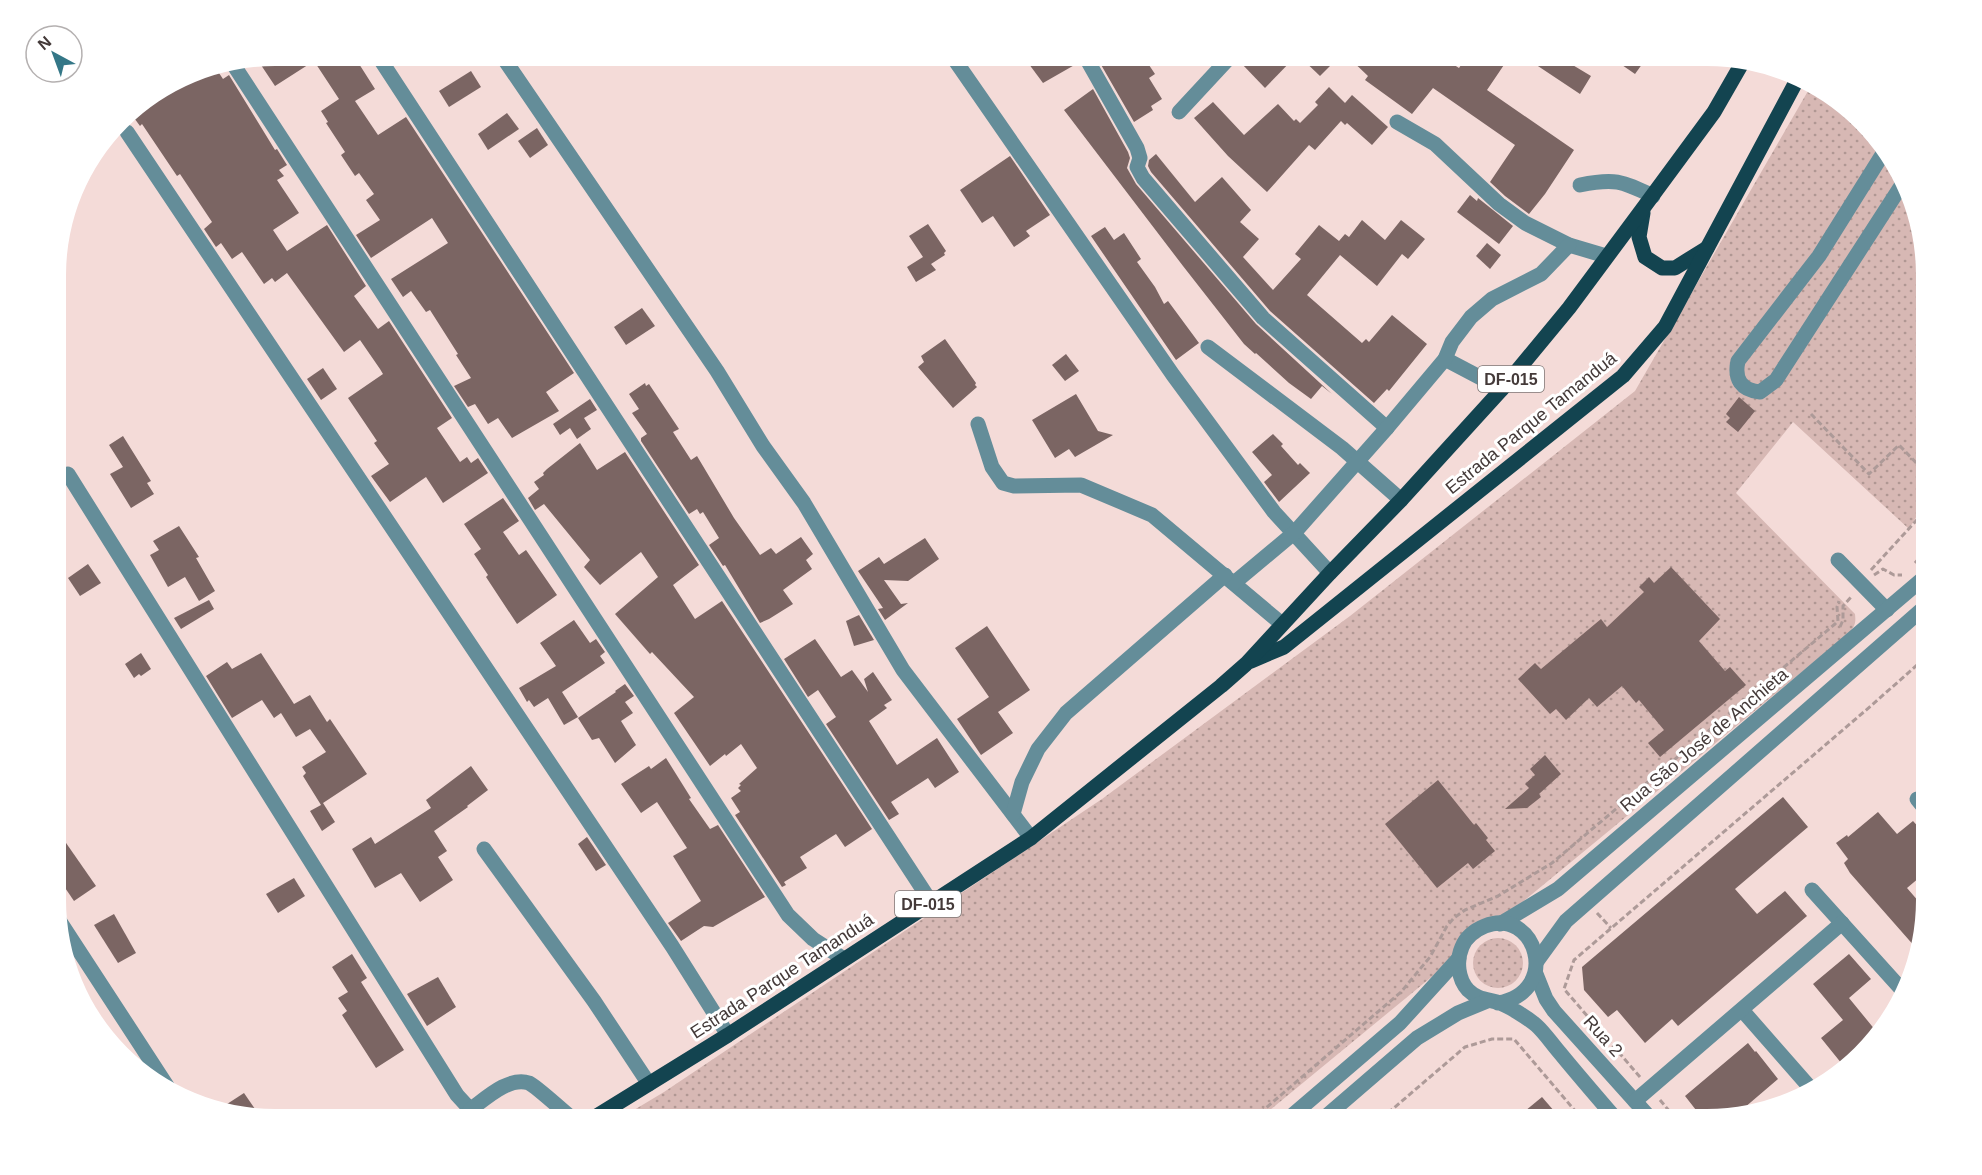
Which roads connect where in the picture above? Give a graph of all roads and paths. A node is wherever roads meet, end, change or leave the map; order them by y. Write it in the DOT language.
graph roads {
  1 [pos="385,66"];
  2 [pos="509,66"];
  3 [pos="959,66"];
  4 [pos="1091,66"];
  5 [pos="1222,66"];
  6 [pos="1738,69"];
  7 [pos="237,70"];
  8 [pos="1794,85"];
  9 [pos="1179,112"];
  10 [pos="1397,122"];
  11 [pos="128,132"];
  12 [pos="1880,158"];
  13 [pos="1580,185"];
  14 [pos="1898,191"];
  15 [pos="1648,201"];
  16 [pos="1569,245"];
  17 [pos="1708,248"];
  18 [pos="1606,256"];
  19 [pos="1208,347"];
  20 [pos="1444,359"];
  21 [pos="1502,389"];
  22 [pos="1811,414"];
  23 [pos="978,424"];
  24 [pos="1387,428"];
  25 [pos="1358,461"];
  26 [pos="1916,463"];
  27 [pos="68,474"];
  28 [pos="1401,500"];
  29 [pos="1916,521"];
  30 [pos="1295,532"];
  31 [pos="1838,560"];
  32 [pos="1916,561"];
  33 [pos="1911,567"];
  34 [pos="1871,570"];
  35 [pos="1879,570"];
  36 [pos="1330,573"];
  37 [pos="1904,575"];
  38 [pos="1229,579"];
  39 [pos="1916,585"];
  40 [pos="1839,601"];
  41 [pos="1845,603"];
  42 [pos="1887,610"];
  43 [pos="1916,615"];
  44 [pos="1282,624"];
  45 [pos="1839,629"];
  46 [pos="1246,664"];
  47 [pos="1916,666"];
  48 [pos="1013,814"];
  49 [pos="1032,838"];
  50 [pos="484,849"];
  51 [pos="1812,890"];
  52 [pos="931,902"];
  53 [pos="1587,903"];
  54 [pos="1842,923"];
  55 [pos="1500,924"];
  56 [pos="1611,928"];
  57 [pos="69,936"];
  58 [pos="1459,958"];
  59 [pos="844,959"];
  60 [pos="1536,968"];
  61 [pos="1898,985"];
  62 [pos="1492,1002"];
  63 [pos="1742,1010"];
  64 [pos="728,1035"];
  65 [pos="159,1073"];
  66 [pos="649,1084"];
  67 [pos="1806,1084"];
  68 [pos="1650,1089"];
  69 [pos="1632,1097"];
  70 [pos="1280,1104"];
  71 [pos="470,1109"];
  72 [pos="480,1109"];
  73 [pos="561,1109"];
  74 [pos="608,1109"];
  75 [pos="1265,1109"];
  76 [pos="1274,1109"];
  77 [pos="1300,1109"];
  78 [pos="1335,1109"];
  79 [pos="1394,1109"];
  80 [pos="1574,1109"];
  81 [pos="1606,1109"];
  82 [pos="1621,1109"];
  83 [pos="1642,1109"];
  84 [pos="1667,1109"];
  1 -- 52 [label="street"];
  2 -- 48 [label="street"];
  3 -- 30 [label="street"];
  4 -- 24 [label="street"];
  5 -- 9 [label="street"];
  6 -- 15 [label="main road, Estrada Parque Tamanduá / DF-015"];
  7 -- 59 [label="street"];
  8 -- 17 [label="main road, Estrada Parque Tamanduá / DF-015"];
  10 -- 16 [label="street"];
  11 -- 64 [label="street"];
  12 -- 14 [label="street"];
  13 -- 15 [label="street"];
  15 -- 17 [label="main road"];
  15 -- 18 [label="main road, Estrada Parque Tamanduá / DF-015"];
  16 -- 18 [label="street"];
  16 -- 20 [label="street"];
  17 -- 46 [label="main road, Estrada Parque Tamanduá / DF-015"];
  18 -- 21 [label="main road, Estrada Parque Tamanduá / DF-015"];
  19 -- 25 [label="street"];
  20 -- 21 [label="street"];
  20 -- 24 [label="street"];
  21 -- 28 [label="main road, Estrada Parque Tamanduá / DF-015"];
  22 -- 26 [label="path"];
  23 -- 38 [label="street"];
  24 -- 25 [label="street"];
  25 -- 28 [label="street"];
  25 -- 30 [label="street"];
  27 -- 71 [label="street"];
  28 -- 36 [label="main road, Estrada Parque Tamanduá / DF-015"];
  29 -- 34 [label="path"];
  30 -- 36 [label="street"];
  30 -- 38 [label="street"];
  31 -- 42 [label="street"];
  32 -- 33 [label="path"];
  35 -- 37 [label="path"];
  36 -- 44 [label="main road, Estrada Parque Tamanduá / DF-015"];
  38 -- 44 [label="street"];
  38 -- 48 [label="street"];
  39 -- 42 [label="street, Rua São José de Anchieta"];
  40 -- 75 [label="path"];
  41 -- 45 [label="path"];
  42 -- 55 [label="street, Rua São José de Anchieta"];
  43 -- 53 [label="street"];
  44 -- 46 [label="main road, Estrada Parque Tamanduá / DF-015"];
  46 -- 49 [label="main road, Estrada Parque Tamanduá / DF-015"];
  47 -- 56 [label="path"];
  48 -- 49 [label="street"];
  49 -- 52 [label="main road, Estrada Parque Tamanduá / DF-015"];
  50 -- 66 [label="street"];
  51 -- 54 [label="street"];
  52 -- 59 [label="main road, Estrada Parque Tamanduá / DF-015"];
  53 -- 56 [label="path"];
  53 -- 60 [label="street"];
  54 -- 61 [label="street"];
  54 -- 63 [label="street"];
  55 -- 58 [label="street, Rua São José de Anchieta"];
  55 -- 60 [label="street"];
  56 -- 68 [label="path"];
  57 -- 65 [label="street"];
  58 -- 62 [label="street"];
  58 -- 77 [label="street, Rua São José de Anchieta"];
  59 -- 64 [label="main road, Estrada Parque Tamanduá / DF-015"];
  60 -- 62 [label="street"];
  60 -- 69 [label="street, Rua 2"];
  62 -- 78 [label="street"];
  62 -- 81 [label="street"];
  63 -- 67 [label="street"];
  63 -- 68 [label="street"];
  64 -- 66 [label="main road, Estrada Parque Tamanduá / DF-015"];
  66 -- 74 [label="main road, Estrada Parque Tamanduá / DF-015"];
  68 -- 69 [label="street"];
  68 -- 84 [label="path"];
  69 -- 82 [label="street"];
  69 -- 83 [label="street, Rua 2"];
  70 -- 76 [label="path"];
  72 -- 73 [label="street"];
  79 -- 80 [label="path"];
}
